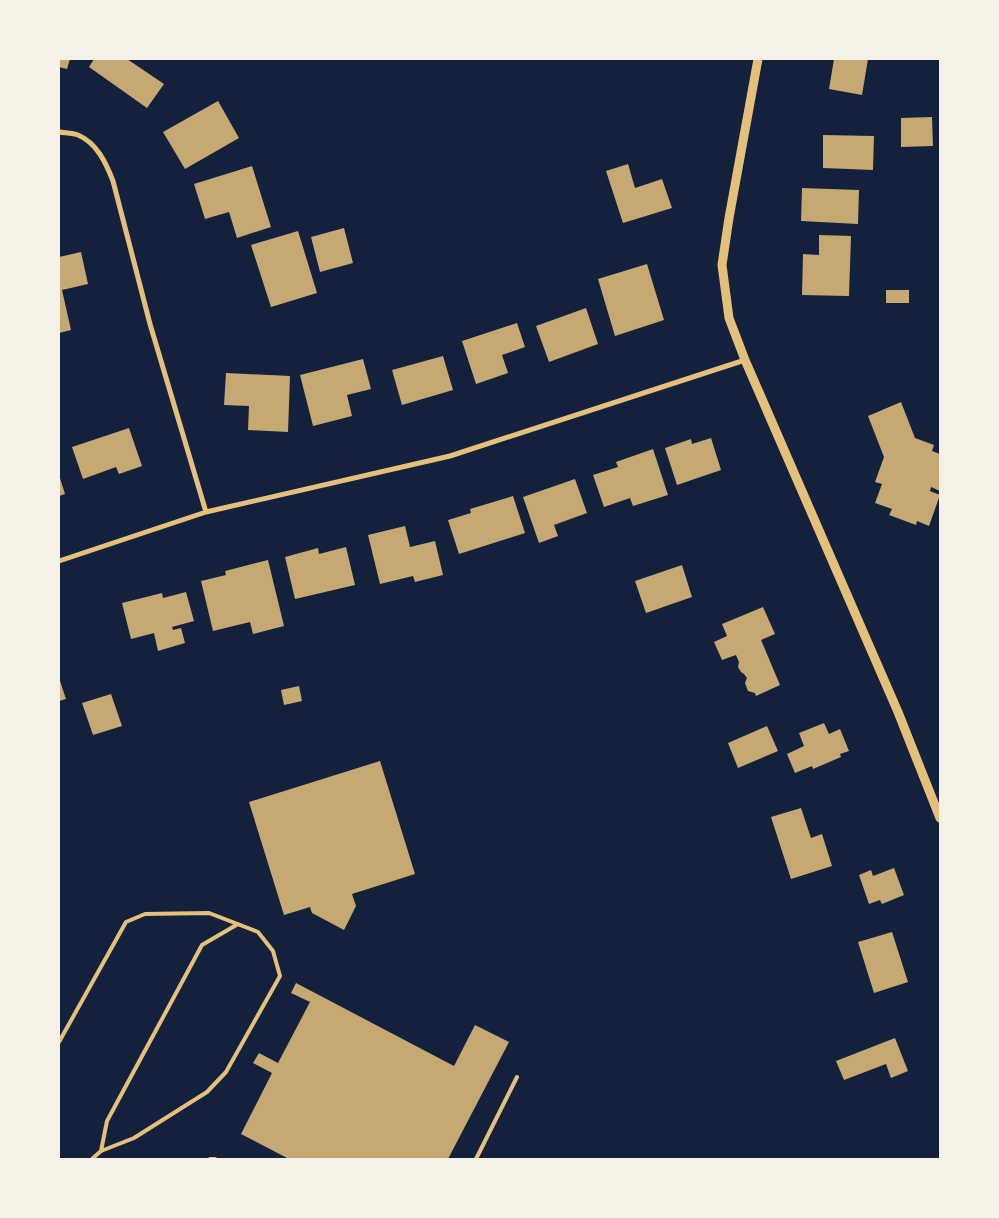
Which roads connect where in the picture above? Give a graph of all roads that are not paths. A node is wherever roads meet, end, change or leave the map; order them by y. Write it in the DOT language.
graph roads {
  1 [pos="758,59"];
  2 [pos="59,132"];
  3 [pos="745,360"];
  4 [pos="206,512"];
  5 [pos="59,561"];
  6 [pos="940,818"];
  7 [pos="238,924"];
  8 [pos="59,1042"];
  9 [pos="517,1077"];
  10 [pos="101,1151"];
  11 [pos="92,1159"];
  12 [pos="210,1159"];
  13 [pos="215,1159"];
  14 [pos="476,1159"];
  1 -- 3 [label="street"];
  2 -- 4 [label="street"];
  3 -- 4 [label="street"];
  3 -- 6 [label="street"];
  4 -- 5 [label="street"];
  7 -- 8 [label="lane"];
  7 -- 10 [label="lane"];
  7 -- 10 [label="lane"];
  9 -- 14 [label="lane"];
  10 -- 11 [label="lane"];
  12 -- 13 [label="lane"];
}
